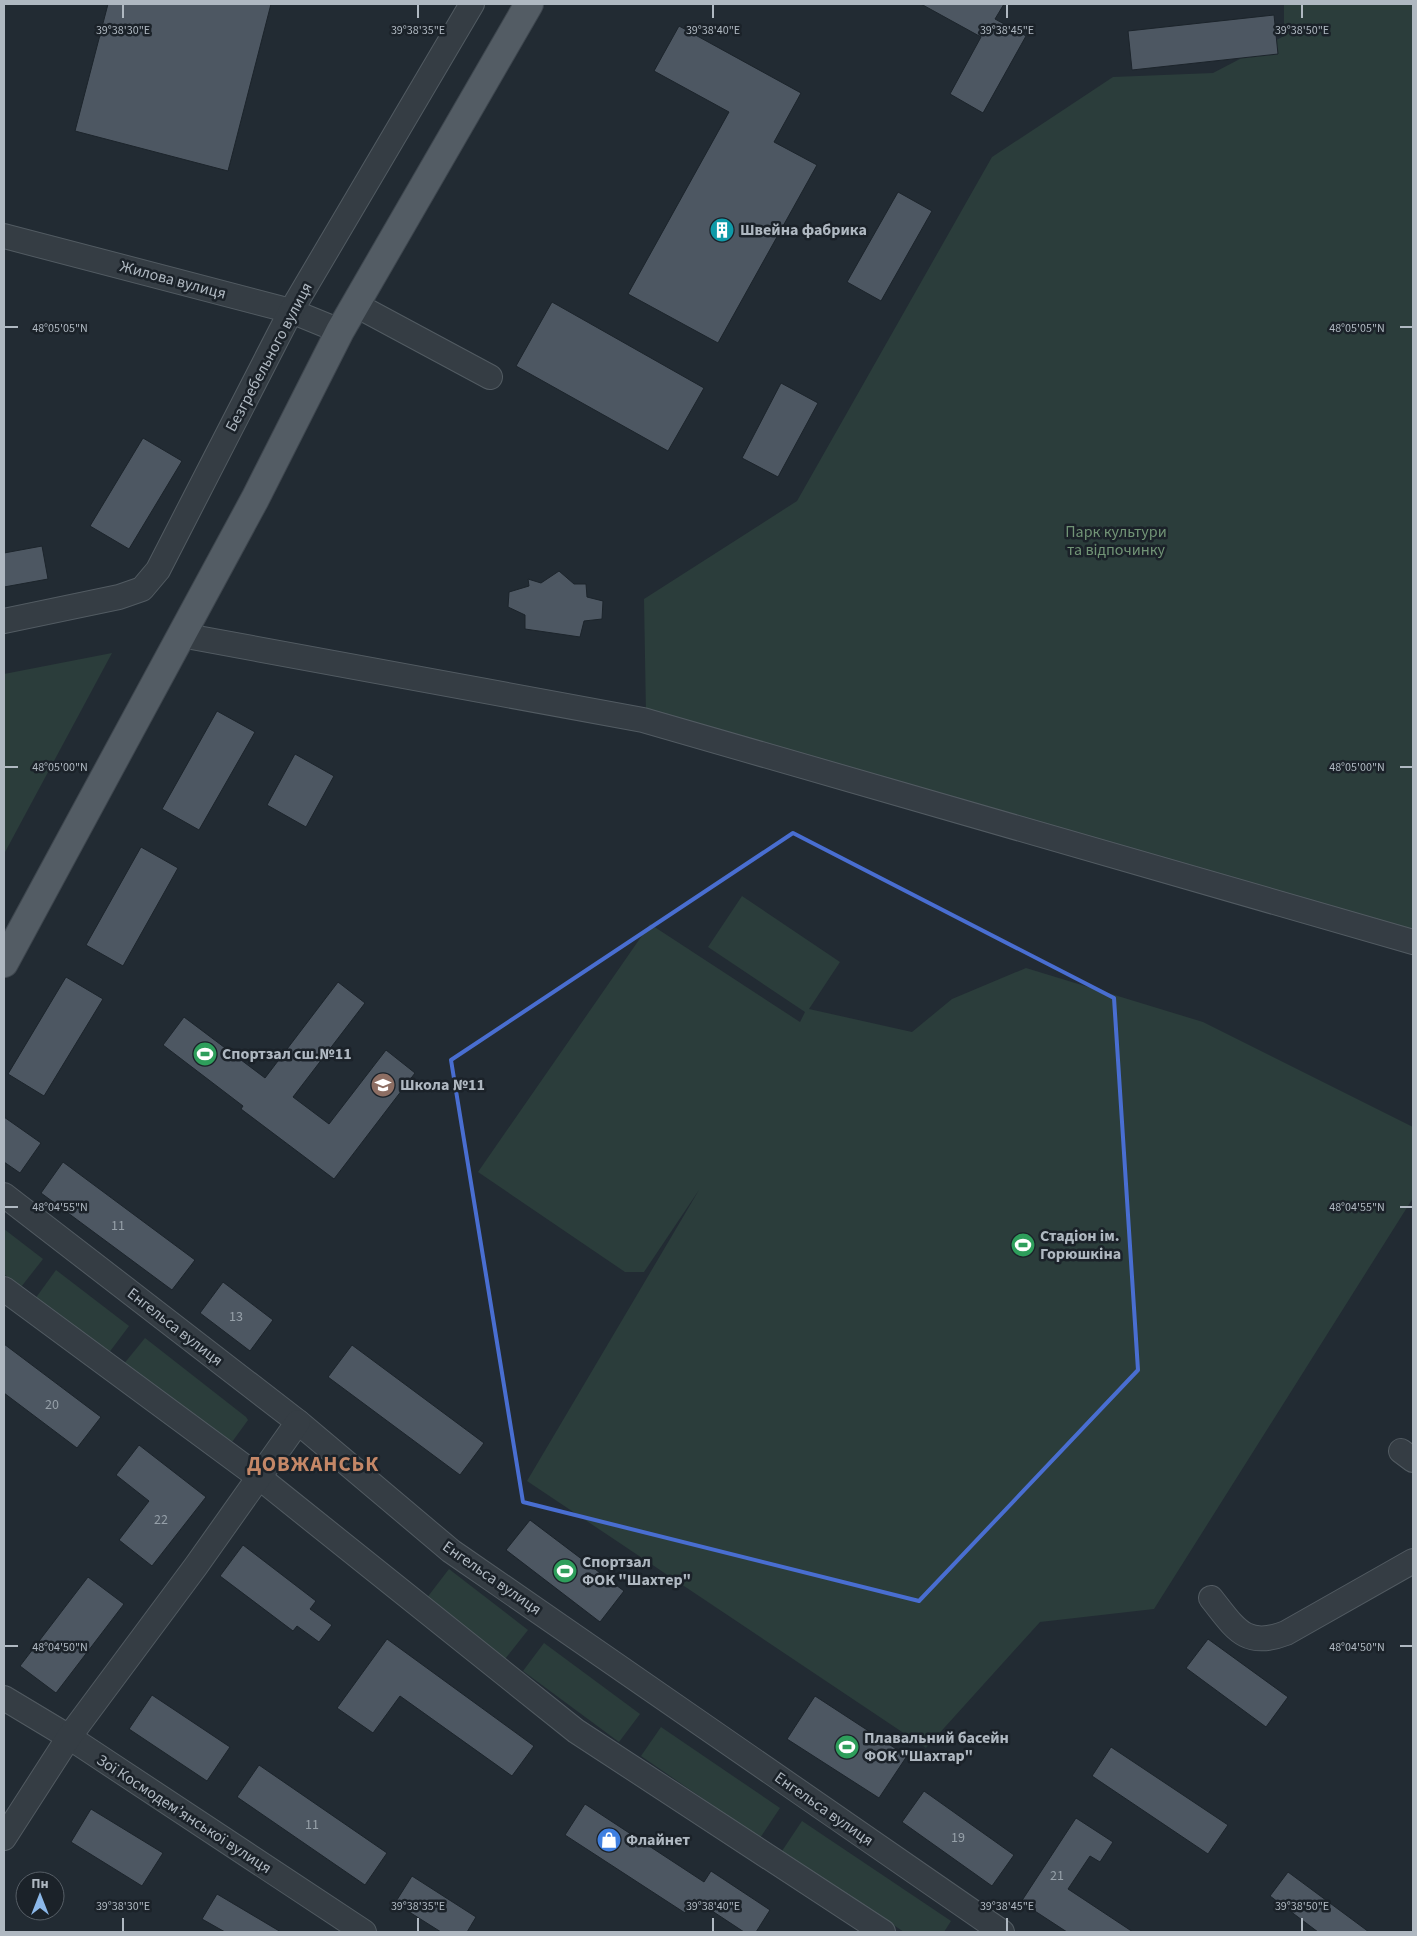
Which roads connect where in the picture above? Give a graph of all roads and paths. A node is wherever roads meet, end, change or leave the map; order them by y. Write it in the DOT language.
graph roads {
  1 [pos="472,4"];
  2 [pos="529,4"];
  3 [pos="4,236"];
  4 [pos="356,305"];
  5 [pos="291,311"];
  6 [pos="340,331"];
  7 [pos="490,377"];
  8 [pos="4,621"];
  9 [pos="182,635"];
  10 [pos="1413,942"];
  11 [pos="4,963"];
  12 [pos="4,1194"];
  13 [pos="4,1289"];
  14 [pos="298,1422"];
  15 [pos="260,1478"];
  16 [pos="1413,1561"];
  17 [pos="1211,1598"];
  18 [pos="4,1698"];
  19 [pos="69,1737"];
  20 [pos="4,1838"];
  21 [pos="364,1932"];
  22 [pos="882,1932"];
  23 [pos="1002,1932"];
  1 -- 5 [label="street, Безгребельного вулиця"];
  2 -- 4 [label="main road"];
  3 -- 5 [label="street, Жилова вулиця"];
  4 -- 6 [label="main road"];
  4 -- 7 [label="street"];
  5 -- 6 [label="street, Жилова вулиця"];
  5 -- 8 [label="street, Безгребельного вулиця"];
  6 -- 9 [label="main road"];
  9 -- 10 [label="street"];
  9 -- 11 [label="main road"];
  12 -- 14 [label="street, Енгельса вулиця"];
  13 -- 15 [label="street"];
  14 -- 15 [label="street"];
  14 -- 23 [label="street, Енгельса вулиця"];
  15 -- 19 [label="street"];
  15 -- 22 [label="street"];
  16 -- 17 [label="street"];
  18 -- 19 [label="street, Зої Космодем’янської вулиця"];
  19 -- 20 [label="street"];
  19 -- 21 [label="street, Зої Космодем’янської вулиця"];
}
